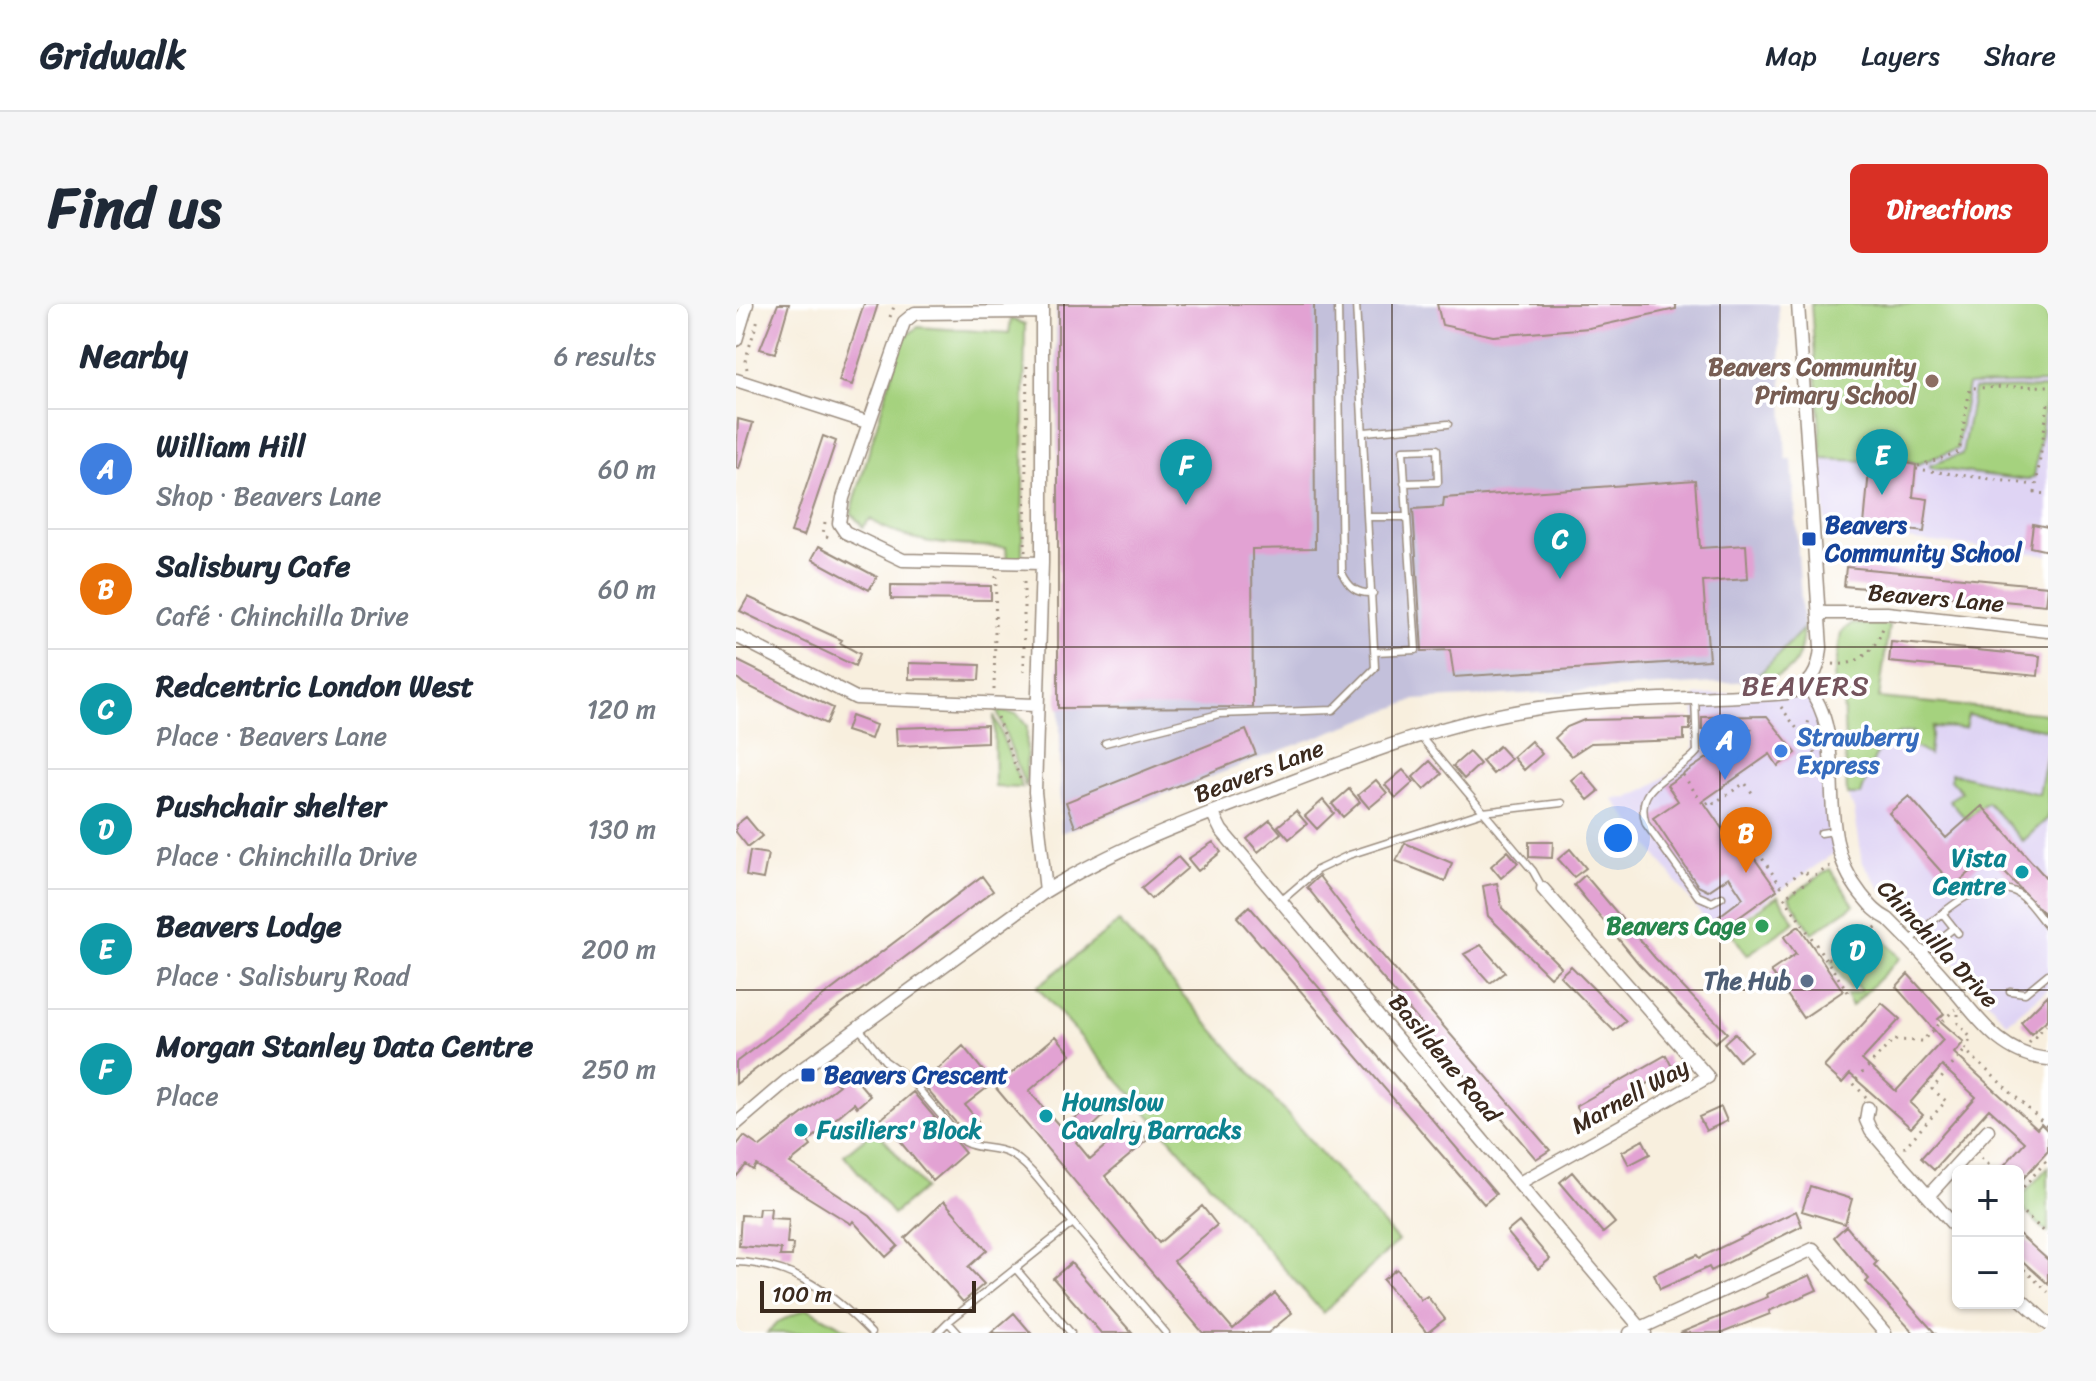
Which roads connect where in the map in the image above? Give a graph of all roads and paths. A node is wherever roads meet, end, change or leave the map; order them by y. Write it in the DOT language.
graph roads {
  1 [pos="747,304"];
  2 [pos="1338,304"];
  3 [pos="1356,304"];
  4 [pos="1798,304"];
  5 [pos="1042,308"];
  6 [pos="758,318"];
  7 [pos="736,340"];
  8 [pos="1027,359"];
  9 [pos="753,376"];
  10 [pos="736,380"];
  11 [pos="2048,386"];
  12 [pos="2048,404"];
  13 [pos="867,422"];
  14 [pos="1448,424"];
  15 [pos="1365,432"];
  16 [pos="1404,483"];
  17 [pos="2035,485"];
  18 [pos="2048,494"];
  19 [pos="1370,517"];
  20 [pos="1407,517"];
  21 [pos="826,518"];
  22 [pos="836,541"];
  23 [pos="1025,563"];
  24 [pos="1042,563"];
  25 [pos="1024,577"];
  26 [pos="1041,578"];
  27 [pos="1373,593"];
  28 [pos="1819,613"];
  29 [pos="1887,613"];
  30 [pos="2048,631"];
  31 [pos="736,636"];
  32 [pos="1375,652"];
  33 [pos="1820,661"];
  34 [pos="1024,684"];
  35 [pos="1806,685"];
  36 [pos="1772,694"];
  37 [pos="1695,696"];
  38 [pos="998,700"];
  39 [pos="1035,705"];
  40 [pos="1418,734"];
  41 [pos="1105,743"];
  42 [pos="1830,773"];
  43 [pos="1685,778"];
  44 [pos="1035,792"];
  45 [pos="1753,794"];
  46 [pos="1562,803"];
  47 [pos="1212,812"];
  48 [pos="1483,812"];
  49 [pos="1749,839"];
  50 [pos="1840,860"];
  51 [pos="1811,879"];
  52 [pos="1787,881"];
  53 [pos="1543,889"];
  54 [pos="1794,890"];
  55 [pos="1046,891"];
  56 [pos="1722,897"];
  57 [pos="1281,901"];
  58 [pos="1943,914"];
  59 [pos="1888,919"];
  60 [pos="2048,927"];
  61 [pos="1910,941"];
  62 [pos="1922,954"];
  63 [pos="1826,960"];
  64 [pos="2048,974"];
  65 [pos="1852,989"];
  66 [pos="2010,991"];
  67 [pos="2046,1025"];
  68 [pos="858,1027"];
  69 [pos="1965,1050"];
  70 [pos="2023,1053"];
  71 [pos="2048,1059"];
  72 [pos="1868,1108"];
  73 [pos="736,1124"];
  74 [pos="2048,1127"];
  75 [pos="1988,1130"];
  76 [pos="1971,1149"];
  77 [pos="1896,1157"];
  78 [pos="2048,1159"];
  79 [pos="1989,1165"];
  80 [pos="1521,1182"];
  81 [pos="2024,1185"];
  82 [pos="1928,1196"];
  83 [pos="2024,1213"];
  84 [pos="1073,1223"];
  85 [pos="1952,1223"];
  86 [pos="2048,1235"];
  87 [pos="736,1262"];
  88 [pos="1015,1268"];
  89 [pos="2024,1270"];
  90 [pos="2048,1292"];
  91 [pos="2024,1302"];
  92 [pos="948,1322"];
  93 [pos="2048,1324"];
  94 [pos="1639,1331"];
  95 [pos="871,1333"];
  96 [pos="937,1333"];
  97 [pos="958,1333"];
  98 [pos="1071,1333"];
  99 [pos="1166,1333"];
  100 [pos="1885,1333"];
  1 -- 7 [label="street"];
  2 -- 27 [label="lane"];
  3 -- 15 [label="lane"];
  4 -- 28 [label="street"];
  5 -- 13 [label="street"];
  5 -- 24 [label="street"];
  6 -- 9 [label="path"];
  8 -- 23 [label="path"];
  10 -- 13 [label="street"];
  11 -- 17 [label="path"];
  12 -- 17 [label="path"];
  13 -- 23 [label="street"];
  14 -- 15 [label="lane"];
  15 -- 19 [label="lane"];
  16 -- 16 [label="lane"];
  16 -- 20 [label="lane"];
  17 -- 18 [label="path"];
  19 -- 20 [label="lane"];
  19 -- 27 [label="lane"];
  20 -- 32 [label="lane"];
  21 -- 22 [label="path"];
  23 -- 24 [label="street"];
  23 -- 25 [label="path"];
  24 -- 26 [label="street"];
  25 -- 26 [label="path"];
  25 -- 34 [label="path"];
  25 -- 38 [label="path"];
  26 -- 39 [label="street"];
  27 -- 32 [label="lane"];
  28 -- 29 [label="street, Beavers Lane"];
  28 -- 33 [label="street"];
  29 -- 30 [label="street, Beavers Lane"];
  29 -- 33 [label="path"];
  31 -- 38 [label="street"];
  32 -- 41 [label="lane"];
  33 -- 35 [label="street"];
  35 -- 36 [label="street, Beavers Lane"];
  35 -- 42 [label="street, Chinchilla Drive"];
  36 -- 37 [label="street, Beavers Lane"];
  36 -- 42 [label="path"];
  37 -- 40 [label="street, Beavers Lane"];
  37 -- 56 [label="lane"];
  38 -- 39 [label="street"];
  38 -- 44 [label="path"];
  39 -- 44 [label="street"];
  40 -- 47 [label="street, Beavers Lane"];
  40 -- 48 [label="lane"];
  42 -- 50 [label="street, Chinchilla Drive"];
  43 -- 45 [label="path"];
  44 -- 55 [label="street"];
  46 -- 48 [label="lane"];
  47 -- 55 [label="street, Beavers Lane"];
  47 -- 57 [label="street, Basildene Road"];
  48 -- 53 [label="lane"];
  48 -- 57 [label="lane"];
  49 -- 52 [label="path"];
  50 -- 51 [label="path"];
  50 -- 59 [label="street, Chinchilla Drive"];
  51 -- 52 [label="path"];
  51 -- 54 [label="path"];
  52 -- 54 [label="path"];
  53 -- 80 [label="street, Marnell Way"];
  54 -- 63 [label="path"];
  55 -- 68 [label="street, Beavers Lane"];
  57 -- 80 [label="street, Basildene Road"];
  58 -- 60 [label="lane"];
  58 -- 61 [label="lane"];
  58 -- 62 [label="lane"];
  59 -- 61 [label="street, Chinchilla Drive"];
  59 -- 63 [label="path"];
  61 -- 62 [label="street, Chinchilla Drive"];
  62 -- 70 [label="street, Chinchilla Drive"];
  63 -- 65 [label="path"];
  64 -- 66 [label="lane"];
  67 -- 70 [label="path"];
  68 -- 73 [label="street, Beavers Lane"];
  68 -- 84 [label="lane"];
  69 -- 72 [label="path"];
  69 -- 74 [label="path"];
  69 -- 77 [label="path"];
  70 -- 71 [label="street, Chinchilla Drive"];
  72 -- 77 [label="street"];
  75 -- 76 [label="street"];
  76 -- 79 [label="path"];
  76 -- 82 [label="street"];
  77 -- 82 [label="street"];
  78 -- 81 [label="path"];
  80 -- 94 [label="street, Basildene Road"];
  82 -- 85 [label="street"];
  83 -- 86 [label="path"];
  84 -- 88 [label="lane"];
  84 -- 99 [label="lane"];
  87 -- 95 [label="lane"];
  88 -- 92 [label="lane"];
  88 -- 98 [label="lane"];
  89 -- 90 [label="path"];
  91 -- 93 [label="street"];
  92 -- 96 [label="lane"];
  92 -- 97 [label="lane"];
  94 -- 100 [label="street"];
}
